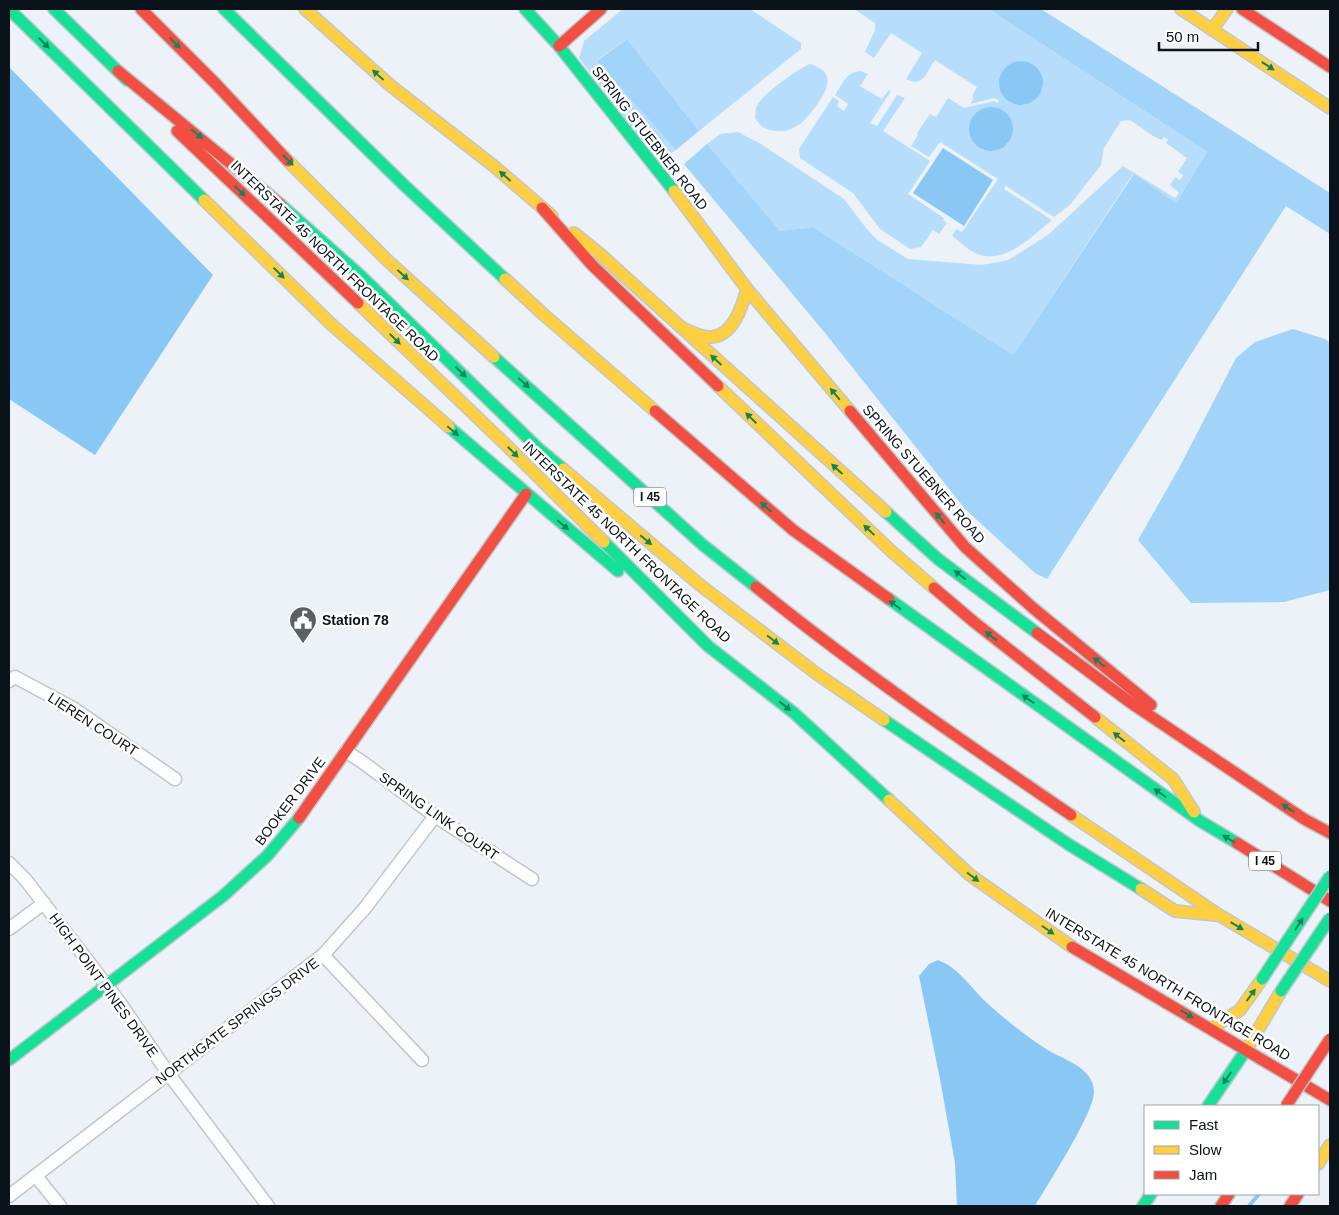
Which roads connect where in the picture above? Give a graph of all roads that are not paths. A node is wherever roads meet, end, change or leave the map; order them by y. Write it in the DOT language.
graph roads {
  1 [pos="9,9"];
  2 [pos="54,9"];
  3 [pos="141,9"];
  4 [pos="224,9"];
  5 [pos="305,9"];
  6 [pos="525,9"];
  7 [pos="601,9"];
  8 [pos="1181,9"];
  9 [pos="1227,9"];
  10 [pos="1242,9"];
  11 [pos="1212,30"];
  12 [pos="559,46"];
  13 [pos="1330,67"];
  14 [pos="118,71"];
  15 [pos="1330,108"];
  16 [pos="542,208"];
  17 [pos="747,289"];
  18 [pos="678,326"];
  19 [pos="526,494"];
  20 [pos="708,646"];
  21 [pos="9,681"];
  22 [pos="346,751"];
  23 [pos="1211,758"];
  24 [pos="175,779"];
  25 [pos="435,816"];
  26 [pos="1200,821"];
  27 [pos="1330,833"];
  28 [pos="9,863"];
  29 [pos="1330,876"];
  30 [pos="532,879"];
  31 [pos="1330,901"];
  32 [pos="44,903"];
  33 [pos="1219,915"];
  34 [pos="1330,918"];
  35 [pos="9,929"];
  36 [pos="323,955"];
  37 [pos="1330,981"];
  38 [pos="107,985"];
  39 [pos="1211,1029"];
  40 [pos="1330,1039"];
  41 [pos="1246,1050"];
  42 [pos="9,1060"];
  43 [pos="422,1060"];
  44 [pos="168,1073"];
  45 [pos="1330,1100"];
  46 [pos="1209,1105"];
  47 [pos="1287,1105"];
  48 [pos="1330,1145"];
  49 [pos="1319,1162"];
  50 [pos="36,1176"];
  51 [pos="1150,1195"];
  52 [pos="1228,1195"];
  53 [pos="1297,1195"];
  54 [pos="9,1196"];
  55 [pos="60,1206"];
  56 [pos="268,1206"];
  57 [pos="1143,1206"];
  58 [pos="1221,1206"];
  59 [pos="1290,1206"];
  1 -- 19 [label="main road, one-way"];
  2 -- 14 [label="main road"];
  3 -- 33 [label="main road, I 45, one-way"];
  26 -- 4 [label="main road, I 45, one-way"];
  16 -- 5 [label="main road, one-way"];
  6 -- 12 [label="main road, SPRING STUEBNER ROAD"];
  7 -- 12 [label="main road"];
  8 -- 11 [label="main road"];
  9 -- 11 [label="main road"];
  10 -- 13 [label="main road"];
  11 -- 15 [label="main road, one-way"];
  12 -- 17 [label="main road, SPRING STUEBNER ROAD"];
  14 -- 20 [label="main road, INTERSTATE 45 NORTH FRONTAGE ROAD, one-way"];
  14 -- 33 [label="main road, one-way"];
  16 -- 18 [label="main road"];
  26 -- 16 [label="main road, one-way"];
  17 -- 18 [label="main road"];
  23 -- 17 [label="main road, SPRING STUEBNER ROAD, one-way"];
  23 -- 18 [label="main road, one-way"];
  19 -- 20 [label="main road, one-way"];
  19 -- 22 [label="main road, BOOKER DRIVE"];
  20 -- 39 [label="main road, INTERSTATE 45 NORTH FRONTAGE ROAD, one-way"];
  21 -- 24 [label="street, LIEREN COURT"];
  22 -- 25 [label="street, SPRING LINK COURT"];
  22 -- 38 [label="main road, BOOKER DRIVE"];
  27 -- 23 [label="main road, one-way"];
  25 -- 30 [label="street, SPRING LINK COURT"];
  25 -- 36 [label="street, NORTHGATE SPRINGS DRIVE"];
  31 -- 26 [label="main road, I 45, one-way"];
  28 -- 32 [label="street, HIGH POINT PINES DRIVE"];
  39 -- 29 [label="main road, one-way, bridge"];
  32 -- 35 [label="street"];
  32 -- 38 [label="street, HIGH POINT PINES DRIVE"];
  33 -- 37 [label="main road, I 45, one-way"];
  34 -- 41 [label="main road, bridge"];
  36 -- 43 [label="street"];
  36 -- 44 [label="street, NORTHGATE SPRINGS DRIVE"];
  38 -- 42 [label="main road, BOOKER DRIVE"];
  38 -- 44 [label="street, HIGH POINT PINES DRIVE"];
  39 -- 41 [label="main road, INTERSTATE 45 NORTH FRONTAGE ROAD"];
  40 -- 47 [label="main road, bridge"];
  41 -- 45 [label="main road, INTERSTATE 45 NORTH FRONTAGE ROAD"];
  41 -- 46 [label="main road, one-way"];
  44 -- 50 [label="street, NORTHGATE SPRINGS DRIVE"];
  44 -- 56 [label="street, HIGH POINT PINES DRIVE"];
  48 -- 49 [label="main road"];
  50 -- 54 [label="street, NORTHGATE SPRINGS DRIVE"];
  50 -- 55 [label="street"];
  51 -- 57 [label="main road"];
  52 -- 58 [label="main road"];
  53 -- 59 [label="main road"];
}
